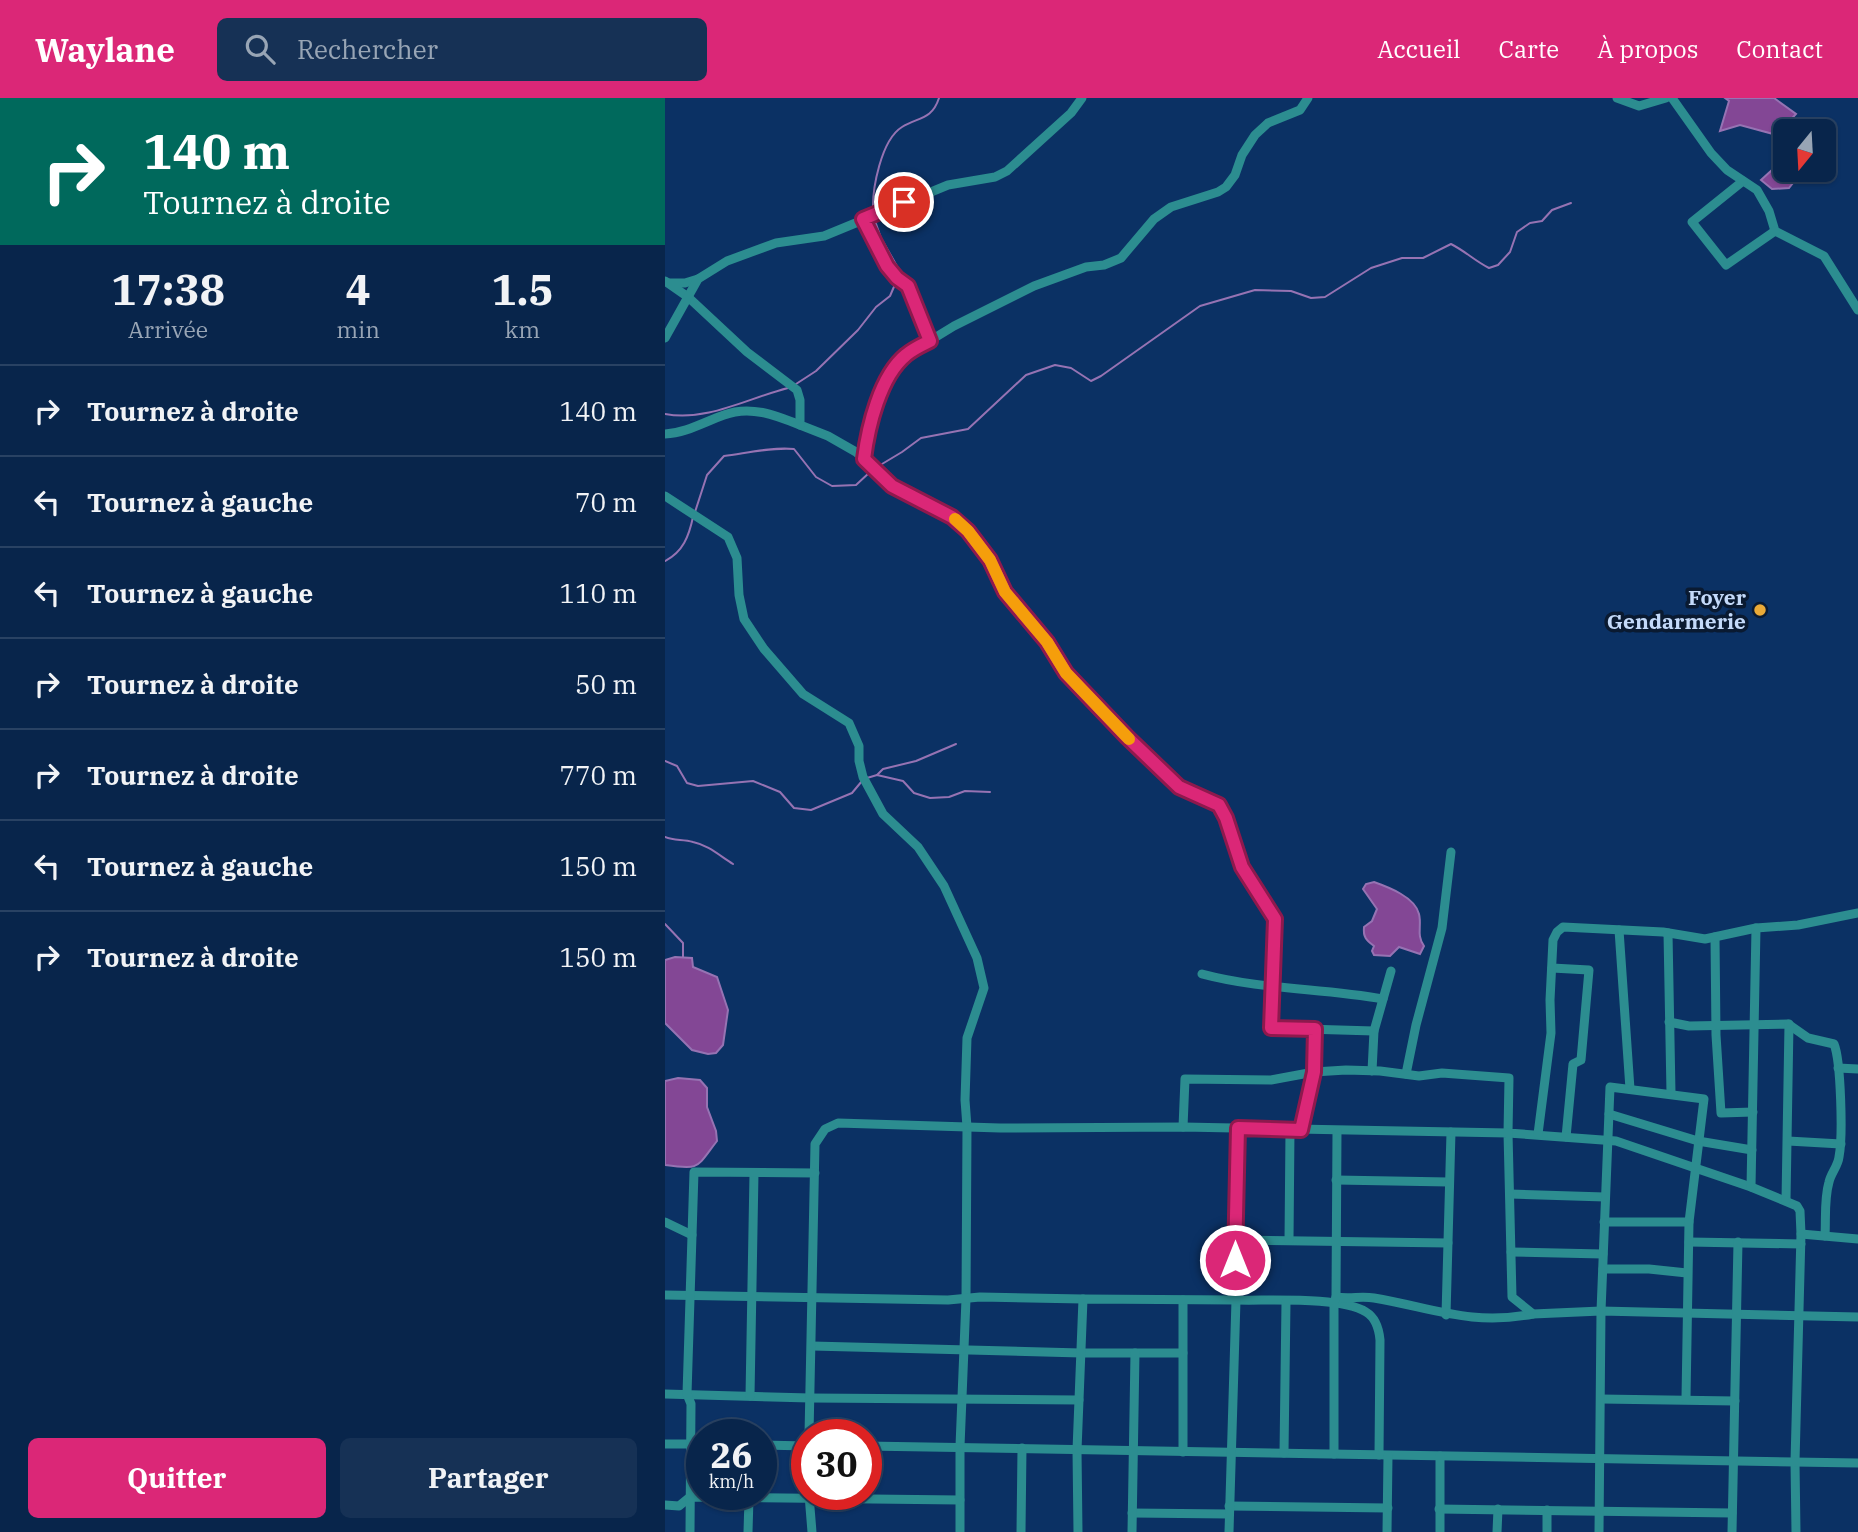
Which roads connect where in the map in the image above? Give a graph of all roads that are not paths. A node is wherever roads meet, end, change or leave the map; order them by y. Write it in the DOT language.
graph roads {
  1 [pos="1082,98"];
  2 [pos="1308,98"];
  3 [pos="1617,98"];
  4 [pos="1665,98"];
  5 [pos="1672,98"];
  6 [pos="1743,181"];
  7 [pos="863,219"];
  8 [pos="1775,231"];
  9 [pos="698,279"];
  10 [pos="667,282"];
  11 [pos="688,297"];
  12 [pos="1858,310"];
  13 [pos="665,338"];
  14 [pos="930,341"];
  15 [pos="800,425"];
  16 [pos="665,434"];
  17 [pos="864,459"];
  18 [pos="665,496"];
  19 [pos="1451,852"];
  20 [pos="1858,913"];
  21 [pos="1756,928"];
  22 [pos="1619,930"];
  23 [pos="1668,933"];
  24 [pos="1715,937"];
  25 [pos="1552,968"];
  26 [pos="1391,971"];
  27 [pos="1202,974"];
  28 [pos="1272,988"];
  29 [pos="1383,999"];
  30 [pos="1669,1022"];
  31 [pos="1789,1024"];
  32 [pos="1753,1026"];
  33 [pos="1716,1027"];
  34 [pos="1315,1029"];
  35 [pos="1374,1031"];
  36 [pos="1838,1068"];
  37 [pos="1858,1069"];
  38 [pos="1372,1071"];
  39 [pos="1314,1072"];
  40 [pos="1406,1074"];
  41 [pos="1629,1089"];
  42 [pos="1671,1093"];
  43 [pos="1753,1112"];
  44 [pos="1609,1114"];
  45 [pos="967,1127"];
  46 [pos="1183,1127"];
  47 [pos="1238,1128"];
  48 [pos="1290,1130"];
  49 [pos="1301,1130"];
  50 [pos="1337,1131"];
  51 [pos="1451,1132"];
  52 [pos="1508,1133"];
  53 [pos="1538,1135"];
  54 [pos="1566,1137"];
  55 [pos="1607,1140"];
  56 [pos="1788,1141"];
  57 [pos="1698,1142"];
  58 [pos="1841,1144"];
  59 [pos="1752,1150"];
  60 [pos="1696,1170"];
  61 [pos="754,1173"];
  62 [pos="815,1174"];
  63 [pos="1336,1180"];
  64 [pos="1449,1182"];
  65 [pos="1751,1187"];
  66 [pos="1510,1194"];
  67 [pos="1605,1197"];
  68 [pos="1786,1200"];
  69 [pos="665,1222"];
  70 [pos="1604,1222"];
  71 [pos="1689,1222"];
  72 [pos="692,1235"];
  73 [pos="1825,1236"];
  74 [pos="1801,1239"];
  75 [pos="1858,1239"];
  76 [pos="1235,1240"];
  77 [pos="1289,1240"];
  78 [pos="1338,1240"];
  79 [pos="1689,1242"];
  80 [pos="1738,1242"];
  81 [pos="1448,1243"];
  82 [pos="1511,1252"];
  83 [pos="1603,1254"];
  84 [pos="1603,1269"];
  85 [pos="1687,1273"];
  86 [pos="665,1295"];
  87 [pos="689,1296"];
  88 [pos="751,1297"];
  89 [pos="812,1297"];
  90 [pos="1083,1298"];
  91 [pos="966,1299"];
  92 [pos="1183,1300"];
  93 [pos="1236,1300"];
  94 [pos="1335,1300"];
  95 [pos="1286,1302"];
  96 [pos="1601,1311"];
  97 [pos="1686,1313"];
  98 [pos="1533,1314"];
  99 [pos="1736,1314"];
  100 [pos="1446,1315"];
  101 [pos="1799,1317"];
  102 [pos="1858,1317"];
  103 [pos="812,1346"];
  104 [pos="965,1350"];
  105 [pos="1081,1353"];
  106 [pos="1135,1353"];
  107 [pos="1183,1353"];
  108 [pos="665,1394"];
  109 [pos="687,1394"];
  110 [pos="750,1396"];
  111 [pos="810,1398"];
  112 [pos="963,1398"];
  113 [pos="1686,1398"];
  114 [pos="1601,1399"];
  115 [pos="1079,1400"];
  116 [pos="1735,1401"];
  117 [pos="691,1419"];
  118 [pos="809,1419"];
  119 [pos="665,1444"];
  120 [pos="686,1444"];
  121 [pos="882,1446"];
  122 [pos="960,1446"];
  123 [pos="1022,1448"];
  124 [pos="1077,1450"];
  125 [pos="1133,1451"];
  126 [pos="1183,1451"];
  127 [pos="1231,1452"];
  128 [pos="1284,1453"];
  129 [pos="1334,1454"];
  130 [pos="1383,1455"];
  131 [pos="1440,1456"];
  132 [pos="1601,1457"];
  133 [pos="1734,1460"];
  134 [pos="1795,1462"];
  135 [pos="1858,1463"];
  136 [pos="882,1498"];
  137 [pos="686,1500"];
  138 [pos="960,1500"];
  139 [pos="665,1506"];
  140 [pos="1388,1508"];
  141 [pos="1439,1509"];
  142 [pos="1498,1509"];
  143 [pos="690,1510"];
  144 [pos="749,1510"];
  145 [pos="810,1510"];
  146 [pos="1229,1510"];
  147 [pos="1547,1510"];
  148 [pos="1600,1510"];
  149 [pos="1132,1513"];
  150 [pos="1732,1513"];
  151 [pos="690,1532"];
  152 [pos="748,1532"];
  153 [pos="812,1532"];
  154 [pos="960,1532"];
  155 [pos="1021,1532"];
  156 [pos="1078,1532"];
  157 [pos="1132,1532"];
  158 [pos="1229,1532"];
  159 [pos="1387,1532"];
  160 [pos="1440,1532"];
  161 [pos="1497,1532"];
  162 [pos="1547,1532"];
  163 [pos="1599,1532"];
  164 [pos="1732,1532"];
  165 [pos="1796,1532"];
  1 -- 7 [label="street"];
  2 -- 14 [label="street"];
  3 -- 4 [label="street"];
  5 -- 6 [label="street"];
  6 -- 8 [label="street"];
  6 -- 8 [label="street"];
  7 -- 9 [label="street"];
  7 -- 14 [label="street"];
  8 -- 12 [label="street"];
  9 -- 10 [label="street"];
  9 -- 11 [label="street"];
  10 -- 11 [label="street"];
  11 -- 13 [label="street"];
  11 -- 15 [label="street"];
  14 -- 17 [label="street"];
  15 -- 16 [label="street"];
  15 -- 17 [label="street"];
  17 -- 28 [label="street"];
  18 -- 45 [label="street"];
  19 -- 40 [label="street"];
  20 -- 21 [label="street"];
  21 -- 24 [label="street"];
  21 -- 32 [label="street"];
  22 -- 23 [label="street"];
  22 -- 25 [label="street"];
  22 -- 41 [label="street"];
  23 -- 24 [label="street"];
  23 -- 30 [label="street"];
  24 -- 33 [label="street"];
  25 -- 53 [label="street"];
  25 -- 54 [label="street"];
  26 -- 29 [label="street"];
  27 -- 28 [label="street"];
  28 -- 29 [label="street"];
  28 -- 34 [label="street"];
  29 -- 35 [label="street"];
  30 -- 33 [label="street"];
  30 -- 42 [label="street"];
  31 -- 32 [label="street"];
  31 -- 36 [label="street"];
  31 -- 56 [label="street"];
  32 -- 33 [label="street"];
  32 -- 43 [label="street"];
  33 -- 43 [label="street"];
  34 -- 35 [label="street"];
  34 -- 39 [label="street"];
  35 -- 38 [label="street"];
  36 -- 37 [label="street"];
  36 -- 58 [label="street"];
  38 -- 39 [label="street"];
  38 -- 40 [label="street"];
  39 -- 46 [label="street"];
  39 -- 49 [label="street"];
  40 -- 52 [label="street"];
  41 -- 42 [label="street"];
  41 -- 44 [label="street"];
  42 -- 57 [label="street"];
  43 -- 59 [label="street"];
  44 -- 55 [label="street"];
  44 -- 57 [label="street"];
  45 -- 46 [label="street"];
  45 -- 62 [label="street"];
  45 -- 91 [label="street"];
  46 -- 47 [label="street"];
  47 -- 48 [label="street"];
  47 -- 76 [label="street"];
  48 -- 49 [label="street"];
  48 -- 77 [label="street"];
  49 -- 50 [label="street"];
  50 -- 51 [label="street"];
  50 -- 63 [label="street"];
  51 -- 52 [label="street"];
  51 -- 64 [label="street"];
  52 -- 53 [label="street"];
  52 -- 66 [label="street"];
  53 -- 54 [label="street"];
  54 -- 55 [label="street"];
  55 -- 60 [label="street"];
  55 -- 67 [label="street"];
  56 -- 58 [label="street"];
  56 -- 68 [label="street"];
  57 -- 59 [label="street"];
  57 -- 60 [label="street"];
  58 -- 73 [label="street"];
  59 -- 65 [label="street"];
  60 -- 65 [label="street"];
  60 -- 71 [label="street"];
  61 -- 62 [label="street"];
  61 -- 72 [label="street"];
  61 -- 88 [label="street"];
  62 -- 89 [label="street"];
  63 -- 64 [label="street"];
  63 -- 78 [label="street"];
  64 -- 81 [label="street"];
  65 -- 68 [label="street"];
  66 -- 67 [label="street"];
  66 -- 82 [label="street"];
  67 -- 70 [label="street"];
  68 -- 74 [label="street"];
  69 -- 72 [label="street"];
  70 -- 71 [label="street"];
  70 -- 83 [label="street"];
  71 -- 79 [label="street"];
  72 -- 87 [label="street"];
  73 -- 74 [label="street"];
  73 -- 75 [label="street"];
  74 -- 80 [label="street"];
  74 -- 101 [label="street"];
  76 -- 77 [label="street"];
  76 -- 93 [label="street"];
  77 -- 78 [label="street"];
  78 -- 81 [label="street"];
  78 -- 94 [label="street"];
  79 -- 80 [label="street"];
  79 -- 85 [label="street"];
  80 -- 99 [label="street"];
  81 -- 100 [label="street"];
  82 -- 83 [label="street"];
  82 -- 98 [label="street"];
  83 -- 84 [label="street"];
  84 -- 85 [label="street"];
  84 -- 96 [label="street"];
  85 -- 97 [label="street"];
  86 -- 87 [label="street"];
  87 -- 88 [label="street"];
  87 -- 109 [label="street"];
  88 -- 89 [label="street"];
  88 -- 110 [label="street"];
  89 -- 91 [label="street"];
  89 -- 103 [label="street"];
  90 -- 91 [label="street"];
  90 -- 92 [label="street"];
  90 -- 105 [label="street"];
  91 -- 104 [label="street"];
  92 -- 93 [label="street"];
  92 -- 107 [label="street"];
  93 -- 95 [label="street"];
  93 -- 127 [label="street"];
  94 -- 95 [label="street"];
  94 -- 100 [label="street"];
  94 -- 129 [label="street"];
  94 -- 130 [label="street"];
  95 -- 128 [label="street"];
  96 -- 97 [label="street"];
  96 -- 98 [label="street"];
  96 -- 114 [label="street"];
  97 -- 99 [label="street"];
  97 -- 113 [label="street"];
  98 -- 100 [label="street"];
  99 -- 101 [label="street"];
  99 -- 116 [label="street"];
  101 -- 102 [label="street"];
  101 -- 134 [label="street"];
  103 -- 104 [label="street"];
  103 -- 111 [label="street"];
  104 -- 105 [label="street"];
  104 -- 112 [label="street"];
  105 -- 106 [label="street"];
  105 -- 115 [label="street"];
  106 -- 107 [label="street"];
  106 -- 125 [label="street"];
  107 -- 126 [label="street"];
  108 -- 109 [label="street"];
  109 -- 110 [label="street"];
  109 -- 117 [label="street"];
  110 -- 111 [label="street"];
  111 -- 112 [label="street"];
  111 -- 118 [label="street"];
  112 -- 115 [label="street"];
  112 -- 122 [label="street"];
  113 -- 114 [label="street"];
  113 -- 116 [label="street"];
  114 -- 132 [label="street"];
  115 -- 124 [label="street"];
  116 -- 133 [label="street"];
  119 -- 120 [label="street"];
  121 -- 122 [label="street"];
  122 -- 123 [label="street"];
  122 -- 138 [label="street"];
  123 -- 124 [label="street"];
  123 -- 155 [label="street"];
  124 -- 125 [label="street"];
  124 -- 156 [label="street"];
  125 -- 126 [label="street"];
  125 -- 149 [label="street"];
  126 -- 127 [label="street"];
  127 -- 128 [label="street"];
  127 -- 146 [label="street"];
  128 -- 129 [label="street"];
  129 -- 130 [label="street"];
  130 -- 131 [label="street"];
  130 -- 140 [label="street"];
  131 -- 132 [label="street"];
  131 -- 141 [label="street"];
  132 -- 133 [label="street"];
  132 -- 148 [label="street"];
  133 -- 134 [label="street"];
  133 -- 150 [label="street"];
  134 -- 135 [label="street"];
  134 -- 165 [label="street"];
  136 -- 138 [label="street"];
  137 -- 139 [label="street"];
  138 -- 154 [label="street"];
  140 -- 146 [label="street"];
  140 -- 159 [label="street"];
  141 -- 142 [label="street"];
  141 -- 160 [label="street"];
  142 -- 147 [label="street"];
  142 -- 161 [label="street"];
  143 -- 151 [label="street"];
  144 -- 152 [label="street"];
  145 -- 153 [label="street"];
  146 -- 149 [label="street"];
  146 -- 158 [label="street"];
  147 -- 148 [label="street"];
  147 -- 162 [label="street"];
  148 -- 150 [label="street"];
  148 -- 163 [label="street"];
  149 -- 157 [label="street"];
  150 -- 164 [label="street"];
}
